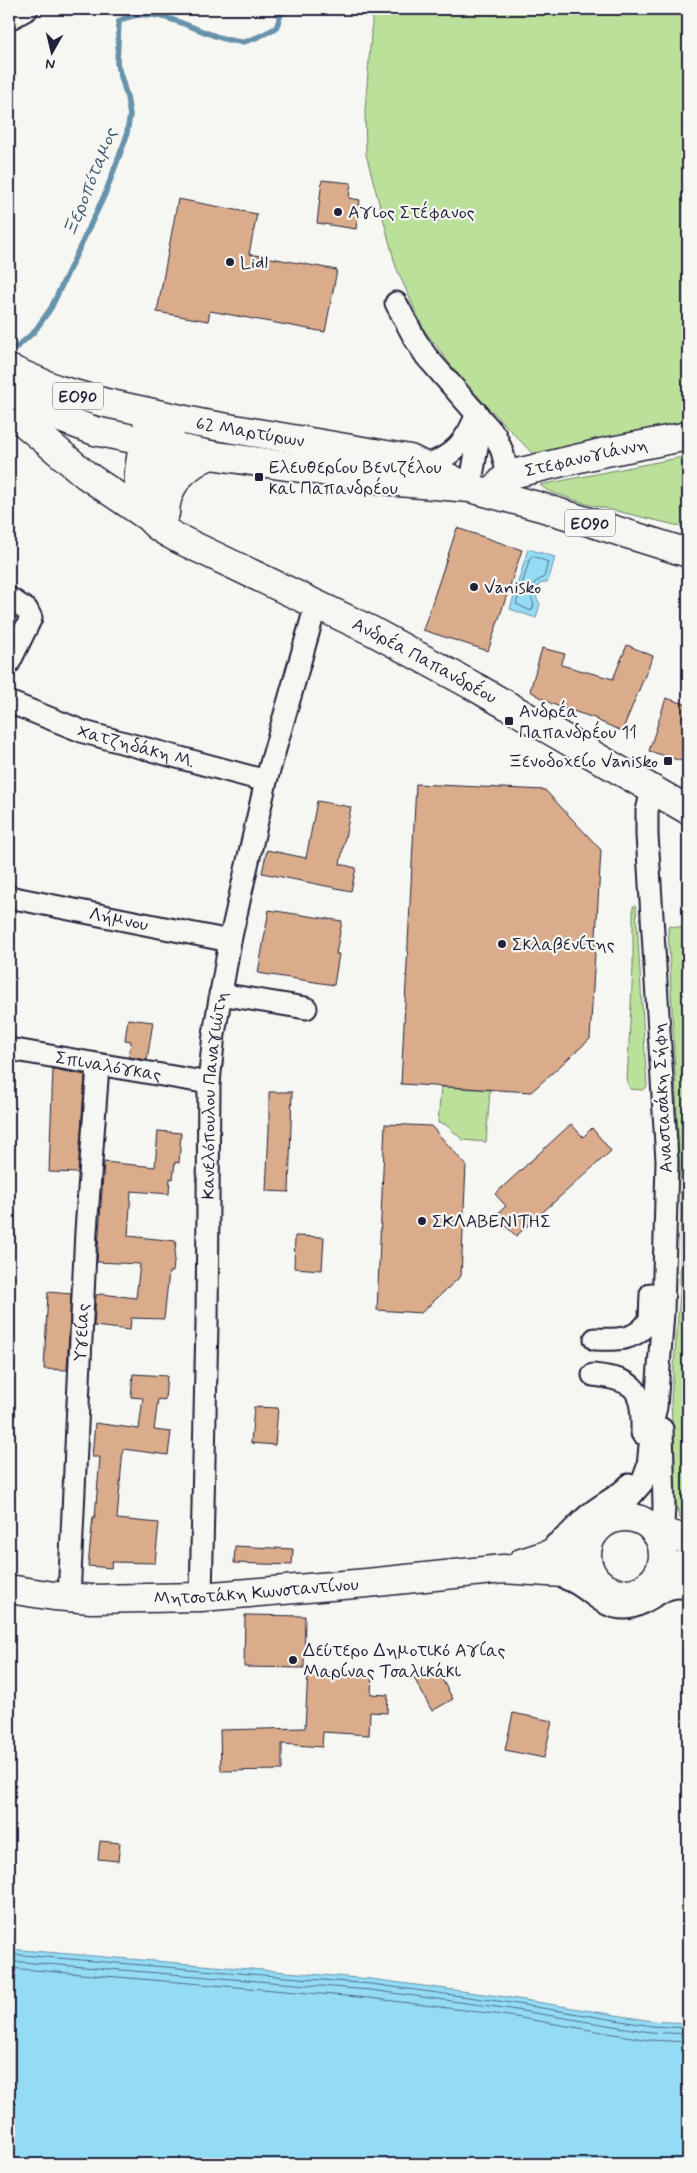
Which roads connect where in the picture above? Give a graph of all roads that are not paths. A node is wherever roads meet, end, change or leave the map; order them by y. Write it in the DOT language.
graph roads {
  1 [pos="27,9"];
  2 [pos="9,18"];
  3 [pos="396,303"];
  4 [pos="9,369"];
  5 [pos="477,414"];
  6 [pos="162,415"];
  7 [pos="10,419"];
  8 [pos="688,436"];
  9 [pos="156,445"];
  10 [pos="210,455"];
  11 [pos="425,464"];
  12 [pos="489,485"];
  13 [pos="157,515"];
  14 [pos="688,553"];
  15 [pos="9,598"];
  16 [pos="316,605"];
  17 [pos="9,663"];
  18 [pos="9,702"];
  19 [pos="266,781"];
  20 [pos="652,790"];
  21 [pos="688,810"];
  22 [pos="9,897"];
  23 [pos="230,941"];
  24 [pos="220,994"];
  25 [pos="306,1008"];
  26 [pos="9,1050"];
  27 [pos="98,1066"];
  28 [pos="208,1082"];
  29 [pos="654,1158"];
  30 [pos="595,1339"];
  31 [pos="593,1375"];
  32 [pos="652,1448"];
  33 [pos="603,1526"];
  34 [pos="671,1535"];
  35 [pos="557,1562"];
  36 [pos="688,1562"];
  37 [pos="601,1584"];
  38 [pos="649,1584"];
  39 [pos="9,1588"];
  40 [pos="688,1589"];
  41 [pos="202,1597"];
  42 [pos="69,1598"];
  1 -- 2 [label="street"];
  3 -- 5 [label="street"];
  4 -- 6 [label="main road, 62 Μαρτύρων / ΕΟ90"];
  5 -- 11 [label="street"];
  5 -- 12 [label="street"];
  5 -- 12 [label="street"];
  6 -- 9 [label="main road"];
  6 -- 11 [label="main road, 62 Μαρτύρων / ΕΟ90"];
  7 -- 9 [label="main road, 62 Μαρτύρων / ΕΟ90"];
  7 -- 13 [label="main road, Ανδρέα Παπανδρέου"];
  8 -- 12 [label="main road, Στεφανογιάννη"];
  9 -- 10 [label="main road, 62 Μαρτύρων / ΕΟ90"];
  9 -- 13 [label="main road"];
  10 -- 12 [label="main road, 62 Μαρτύρων / ΕΟ90"];
  10 -- 13 [label="main road"];
  11 -- 12 [label="main road, 62 Μαρτύρων / ΕΟ90"];
  12 -- 14 [label="main road, ΕΟ90"];
  13 -- 16 [label="main road, Ανδρέα Παπανδρέου"];
  15 -- 17 [label="street"];
  16 -- 19 [label="street, Κανελόπουλου Παναγιώτη"];
  16 -- 20 [label="main road, Ανδρέα Παπανδρέου"];
  18 -- 19 [label="street, Χατζηδάκη Μ."];
  19 -- 23 [label="street, Κανελόπουλου Παναγιώτη"];
  20 -- 21 [label="main road, Ανδρέα Παπανδρέου"];
  20 -- 32 [label="street, Αναστασάκη Σήφη"];
  22 -- 23 [label="street, Λήμνου"];
  23 -- 24 [label="street, Κανελόπουλου Παναγιώτη"];
  24 -- 25 [label="street"];
  24 -- 28 [label="street, Κανελόπουλου Παναγιώτη"];
  26 -- 27 [label="street, Σπιναλόγκας"];
  27 -- 28 [label="street, Σπιναλόγκας"];
  27 -- 42 [label="street, Υγείας"];
  28 -- 41 [label="street, Κανελόπουλου Παναγιώτη"];
  29 -- 30 [label="street"];
  31 -- 32 [label="street"];
  32 -- 33 [label="street"];
  32 -- 34 [label="street"];
  32 -- 35 [label="street"];
  33 -- 34 [label="main road"];
  33 -- 35 [label="main road"];
  33 -- 37 [label="main road"];
  34 -- 38 [label="main road"];
  35 -- 37 [label="main road, Μητσοτάκη Κωνσταντίνου"];
  35 -- 40 [label="street"];
  35 -- 41 [label="main road, Μητσοτάκη Κωνσταντίνου"];
  36 -- 38 [label="main road"];
  37 -- 38 [label="main road"];
  39 -- 42 [label="main road, Μητσοτάκη Κωνσταντίνου"];
  41 -- 42 [label="main road, Μητσοτάκη Κωνσταντίνου"];
}
